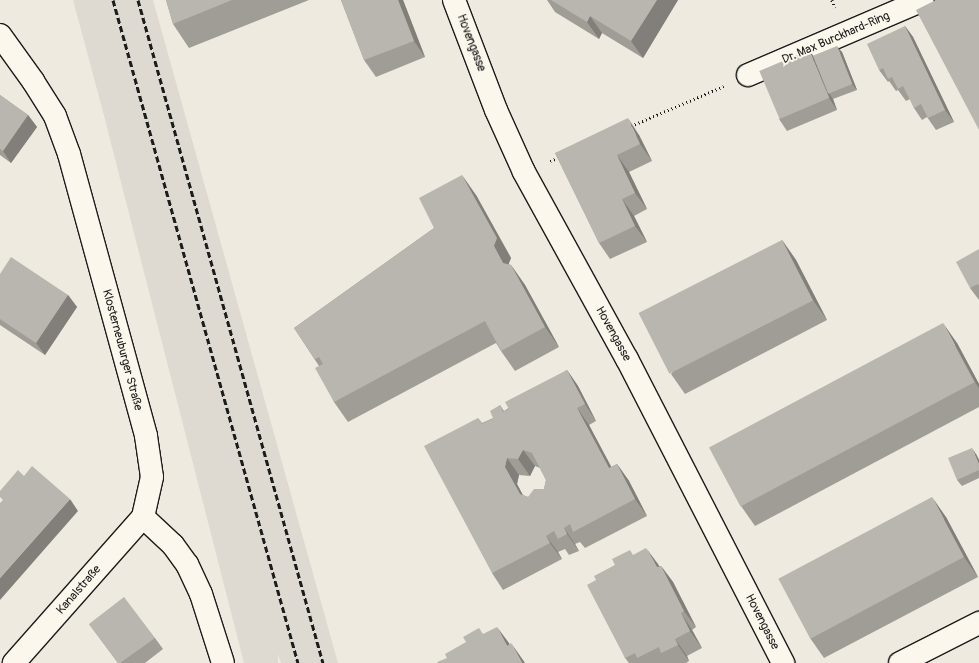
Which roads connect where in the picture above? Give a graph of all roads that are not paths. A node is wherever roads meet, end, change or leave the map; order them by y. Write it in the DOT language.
graph roads {
  1 [pos="454,0"];
  2 [pos="923,0"];
  3 [pos="0,35"];
  4 [pos="748,75"];
  5 [pos="143,517"];
  6 [pos="979,623"];
  7 [pos="14,663"];
  8 [pos="223,663"];
  9 [pos="783,663"];
  10 [pos="900,663"];
  1 -- 9 [label="street, Hovengasse"];
  2 -- 4 [label="street, Dr. Max Burckhard-Ring"];
  3 -- 5 [label="street, Klosterneuburger Straße"];
  5 -- 7 [label="street, Kanalstraße"];
  5 -- 8 [label="street"];
  6 -- 10 [label="street"];
}
